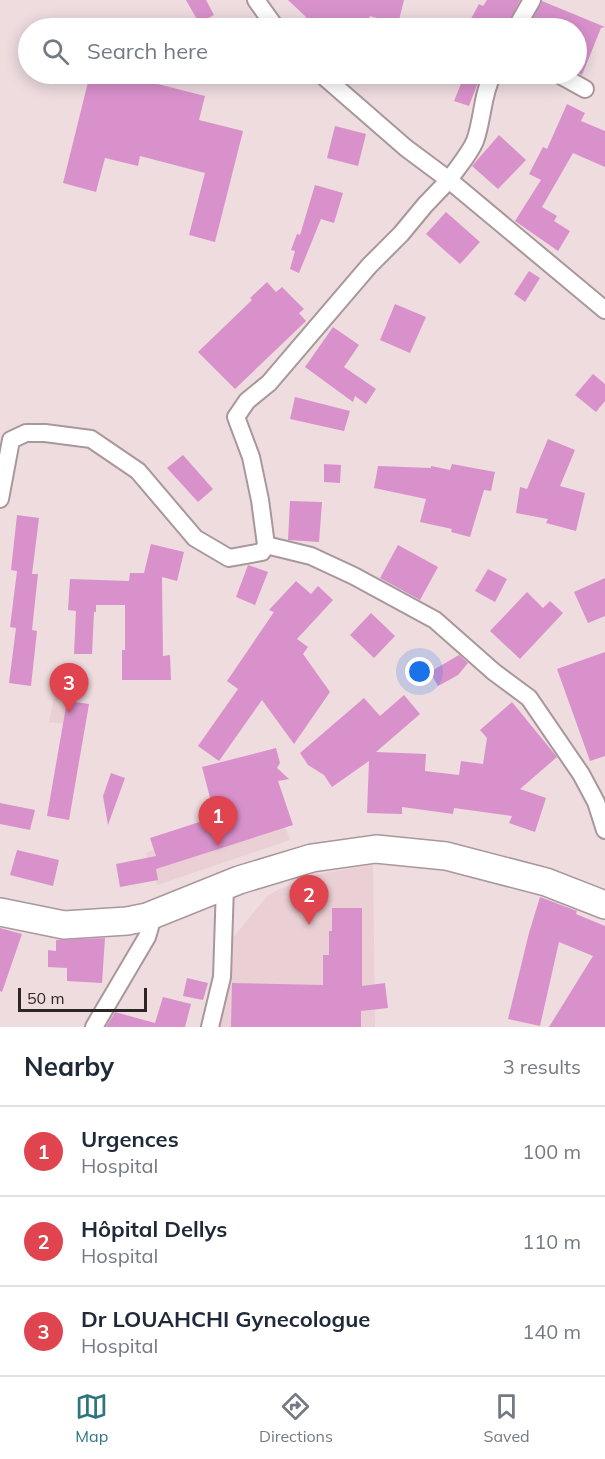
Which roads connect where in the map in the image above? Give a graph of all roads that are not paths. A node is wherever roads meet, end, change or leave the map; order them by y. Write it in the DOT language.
graph roads {
  1 [pos="256,0"];
  2 [pos="532,0"];
  3 [pos="269,18"];
  4 [pos="522,18"];
  5 [pos="332,84"];
  6 [pos="488,84"];
  7 [pos="576,84"];
  8 [pos="585,89"];
  9 [pos="449,180"];
  10 [pos="605,310"];
  11 [pos="7,438"];
  12 [pos="0,499"];
  13 [pos="266,545"];
  14 [pos="605,830"];
  15 [pos="225,886"];
  16 [pos="605,905"];
  17 [pos="0,912"];
  18 [pos="147,917"];
  19 [pos="94,1027"];
  20 [pos="210,1027"];
  1 -- 3 [label="street"];
  2 -- 4 [label="street"];
  5 -- 9 [label="street"];
  6 -- 9 [label="street"];
  7 -- 8 [label="street"];
  9 -- 10 [label="street"];
  9 -- 13 [label="street"];
  11 -- 12 [label="street"];
  11 -- 13 [label="street"];
  13 -- 14 [label="street"];
  15 -- 16 [label="main road"];
  15 -- 18 [label="main road"];
  15 -- 20 [label="street"];
  17 -- 18 [label="main road"];
  18 -- 19 [label="street"];
}
